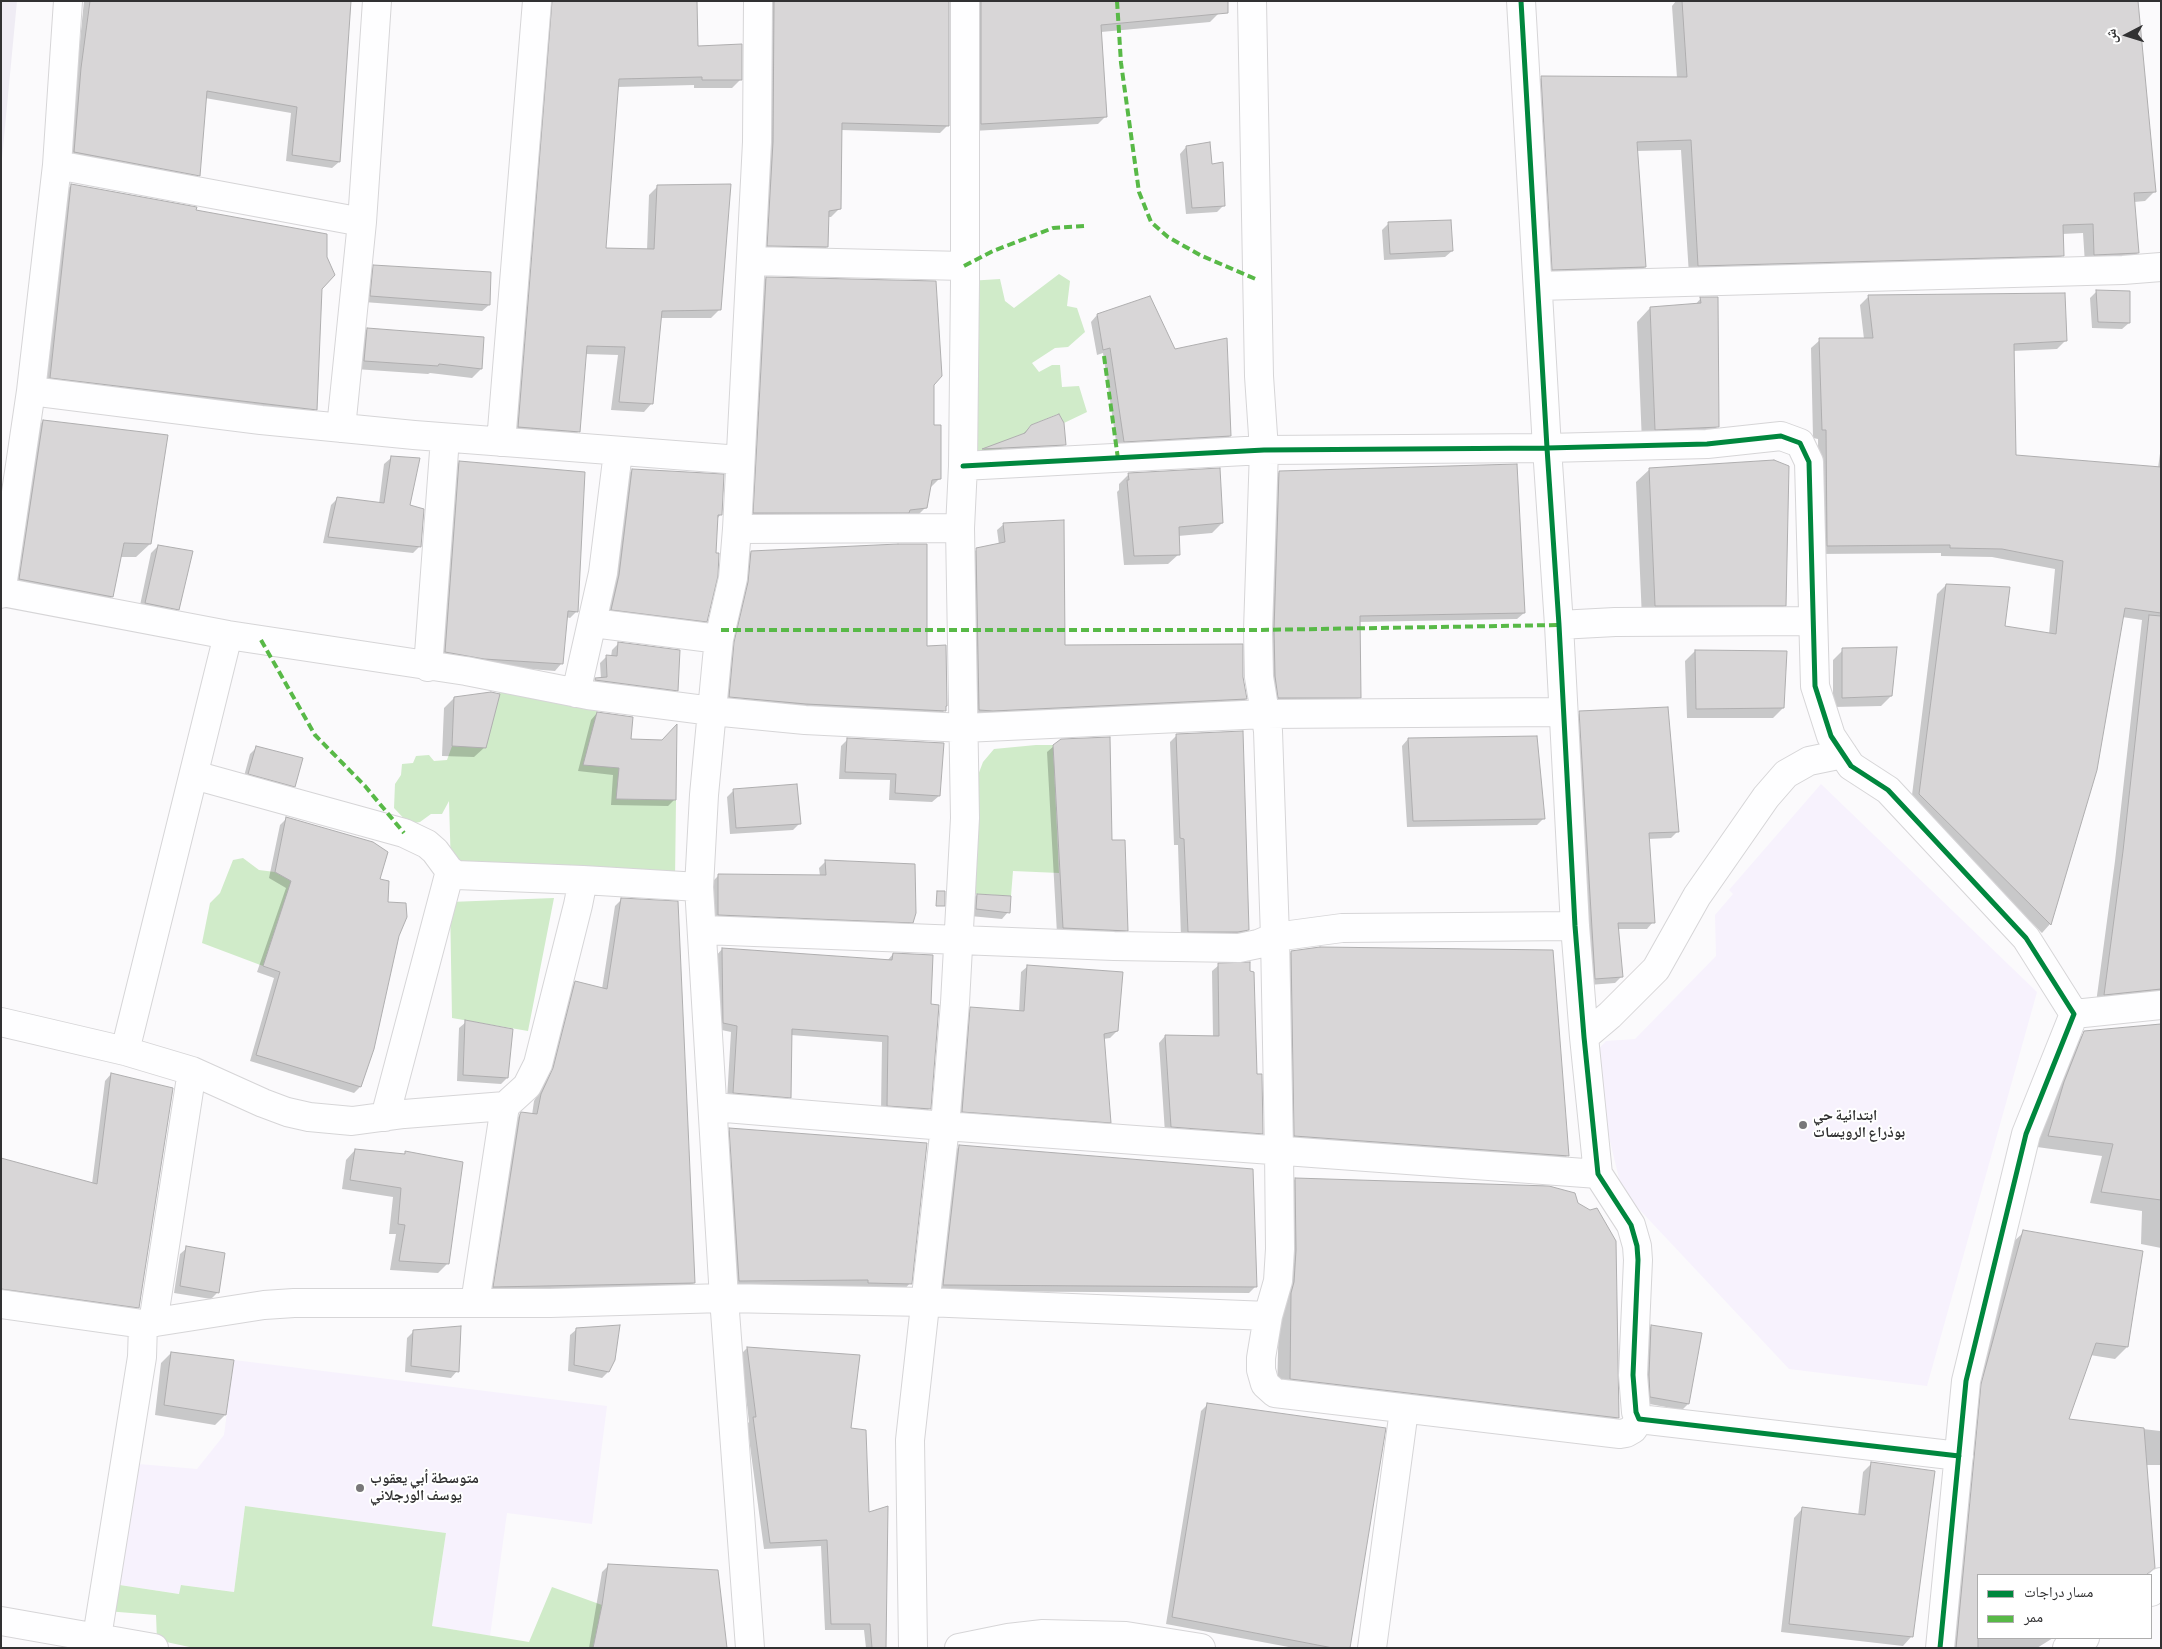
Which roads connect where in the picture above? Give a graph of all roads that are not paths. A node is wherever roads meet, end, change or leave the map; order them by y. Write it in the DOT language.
graph roads {
  1 [pos="68,1"];
  2 [pos="378,1"];
  3 [pos="537,1"];
  4 [pos="758,1"];
  5 [pos="965,1"];
  6 [pos="1252,1"];
  7 [pos="1521,1"];
  8 [pos="57,165"];
  9 [pos="362,222"];
  10 [pos="751,261"];
  11 [pos="964,266"];
  12 [pos="2161,267"];
  13 [pos="1538,286"];
  14 [pos="31,391"];
  15 [pos="341,428"];
  16 [pos="444,438"];
  17 [pos="501,442"];
  18 [pos="1547,448"];
  19 [pos="1264,450"];
  20 [pos="618,452"];
  21 [pos="740,460"];
  22 [pos="963,466"];
  23 [pos="960,528"];
  24 [pos="737,529"];
  25 [pos="1,593"];
  26 [pos="1813,621"];
  27 [pos="593,623"];
  28 [pos="1559,625"];
  29 [pos="228,635"];
  30 [pos="720,639"];
  31 [pos="428,667"];
  32 [pos="576,693"];
  33 [pos="712,711"];
  34 [pos="1563,712"];
  35 [pos="1265,714"];
  36 [pos="964,728"];
  37 [pos="1843,754"];
  38 [pos="194,774"];
  39 [pos="450,871"];
  40 [pos="582,880"];
  41 [pos="699,886"];
  42 [pos="1575,926"];
  43 [pos="703,930"];
  44 [pos="1275,937"];
  45 [pos="959,940"];
  46 [pos="2161,1005"];
  47 [pos="2074,1014"];
  48 [pos="1,1022"];
  49 [pos="1584,1037"];
  50 [pos="124,1051"];
  51 [pos="192,1071"];
  52 [pos="505,1106"];
  53 [pos="713,1107"];
  54 [pos="385,1117"];
  55 [pos="944,1126"];
  56 [pos="1279,1150"];
  57 [pos="1598,1174"];
  58 [pos="724,1298"];
  59 [pos="925,1302"];
  60 [pos="475,1303"];
  61 [pos="1,1304"];
  62 [pos="1268,1316"];
  63 [pos="148,1324"];
  64 [pos="1404,1410"];
  65 [pos="1639,1419"];
  66 [pos="1959,1456"];
  67 [pos="2161,1582"];
  68 [pos="2152,1591"];
  69 [pos="1,1621"];
  70 [pos="97,1637"];
  71 [pos="2083,1639"];
  72 [pos="154,1648"];
  73 [pos="750,1648"];
  74 [pos="913,1648"];
  75 [pos="959,1648"];
  76 [pos="1201,1648"];
  77 [pos="1372,1648"];
  78 [pos="1940,1648"];
  79 [pos="2067,1648"];
  1 -- 8 [label="street"];
  2 -- 9 [label="street"];
  3 -- 17 [label="street"];
  4 -- 10 [label="street"];
  5 -- 11 [label="street"];
  6 -- 19 [label="street"];
  7 -- 13 [label="street"];
  8 -- 9 [label="street"];
  8 -- 14 [label="street"];
  9 -- 15 [label="street"];
  10 -- 11 [label="street"];
  10 -- 21 [label="street"];
  11 -- 22 [label="street"];
  12 -- 13 [label="street"];
  13 -- 18 [label="street"];
  14 -- 15 [label="street"];
  14 -- 25 [label="street"];
  15 -- 16 [label="street"];
  16 -- 17 [label="street"];
  16 -- 31 [label="street"];
  17 -- 20 [label="street"];
  18 -- 19 [label="street"];
  18 -- 26 [label="street"];
  18 -- 28 [label="street"];
  19 -- 22 [label="street"];
  19 -- 35 [label="street"];
  20 -- 21 [label="street"];
  20 -- 27 [label="street"];
  21 -- 24 [label="street"];
  22 -- 23 [label="street"];
  23 -- 24 [label="street"];
  23 -- 36 [label="street"];
  24 -- 30 [label="street"];
  25 -- 29 [label="street"];
  26 -- 28 [label="street"];
  26 -- 37 [label="street"];
  27 -- 30 [label="street"];
  27 -- 32 [label="street"];
  28 -- 34 [label="street"];
  29 -- 31 [label="street"];
  29 -- 38 [label="street"];
  30 -- 33 [label="street"];
  31 -- 32 [label="street"];
  32 -- 33 [label="street"];
  33 -- 36 [label="street"];
  33 -- 41 [label="street"];
  34 -- 35 [label="street"];
  34 -- 42 [label="street"];
  35 -- 36 [label="street"];
  35 -- 44 [label="street"];
  36 -- 45 [label="street"];
  37 -- 47 [label="street"];
  37 -- 49 [label="street"];
  38 -- 39 [label="street"];
  38 -- 50 [label="street"];
  39 -- 40 [label="street"];
  39 -- 54 [label="street"];
  40 -- 41 [label="street"];
  40 -- 52 [label="street"];
  41 -- 43 [label="street"];
  42 -- 44 [label="street"];
  42 -- 49 [label="street"];
  43 -- 45 [label="street"];
  43 -- 53 [label="street"];
  44 -- 45 [label="street"];
  44 -- 56 [label="street"];
  45 -- 55 [label="street"];
  46 -- 47 [label="street"];
  47 -- 66 [label="street"];
  48 -- 50 [label="street"];
  49 -- 57 [label="street"];
  50 -- 51 [label="street"];
  51 -- 54 [label="street"];
  51 -- 63 [label="street"];
  52 -- 54 [label="street"];
  52 -- 60 [label="street"];
  53 -- 55 [label="street"];
  53 -- 58 [label="street"];
  55 -- 56 [label="street"];
  55 -- 59 [label="street"];
  56 -- 57 [label="street"];
  56 -- 62 [label="street"];
  57 -- 65 [label="street"];
  58 -- 59 [label="street"];
  58 -- 60 [label="street"];
  58 -- 73 [label="street"];
  59 -- 62 [label="street"];
  59 -- 74 [label="street"];
  60 -- 63 [label="street"];
  61 -- 63 [label="street"];
  62 -- 64 [label="street"];
  63 -- 70 [label="street"];
  64 -- 65 [label="street"];
  64 -- 77 [label="street"];
  65 -- 66 [label="street"];
  66 -- 78 [label="street"];
  67 -- 68 [label="street"];
  69 -- 70 [label="street"];
  70 -- 72 [label="street"];
  71 -- 79 [label="street"];
  75 -- 76 [label="street"];
}
